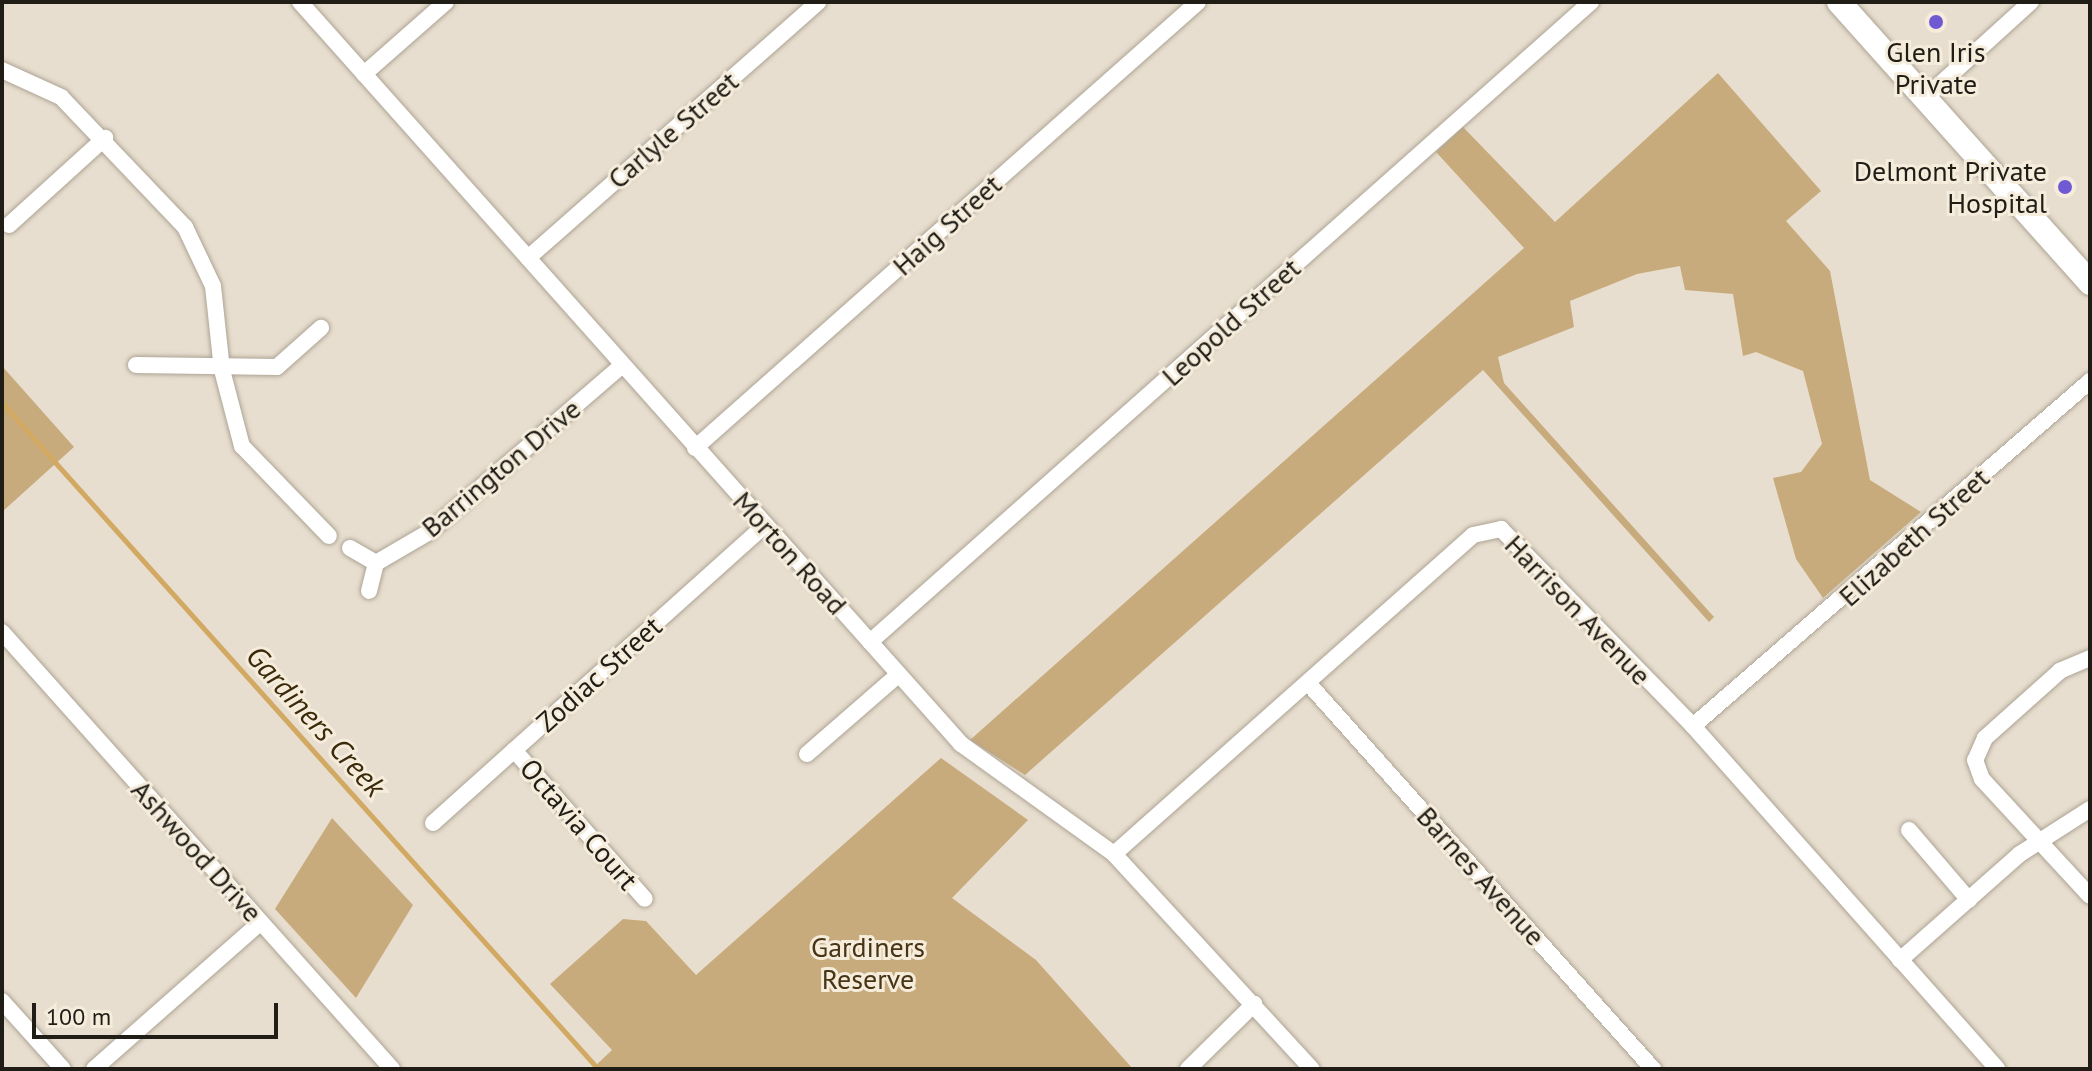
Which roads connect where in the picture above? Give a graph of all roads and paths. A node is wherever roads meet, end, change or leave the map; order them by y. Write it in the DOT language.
graph roads {
  1 [pos="300,2"];
  2 [pos="446,2"];
  3 [pos="818,2"];
  4 [pos="1198,2"];
  5 [pos="1591,2"];
  6 [pos="1839,2"];
  7 [pos="2031,2"];
  8 [pos="2,70"];
  9 [pos="364,74"];
  10 [pos="1925,98"];
  11 [pos="105,138"];
  12 [pos="9,225"];
  13 [pos="528,258"];
  14 [pos="2090,283"];
  15 [pos="321,328"];
  16 [pos="136,365"];
  17 [pos="621,366"];
  18 [pos="222,370"];
  19 [pos="2090,381"];
  20 [pos="695,448"];
  21 [pos="765,525"];
  22 [pos="329,536"];
  23 [pos="350,548"];
  24 [pos="376,563"];
  25 [pos="369,591"];
  26 [pos="2,632"];
  27 [pos="870,642"];
  28 [pos="2090,658"];
  29 [pos="898,675"];
  30 [pos="1308,683"];
  31 [pos="1697,730"];
  32 [pos="514,750"];
  33 [pos="807,754"];
  34 [pos="2090,809"];
  35 [pos="433,823"];
  36 [pos="1909,830"];
  37 [pos="2038,843"];
  38 [pos="1114,854"];
  39 [pos="2090,896"];
  40 [pos="645,899"];
  41 [pos="1969,900"];
  42 [pos="261,922"];
  43 [pos="1900,960"];
  44 [pos="2,1001"];
  45 [pos="1257,1008"];
  46 [pos="63,1069"];
  47 [pos="94,1069"];
  48 [pos="392,1069"];
  49 [pos="1188,1069"];
  50 [pos="1312,1069"];
  51 [pos="1653,1069"];
  52 [pos="1997,1069"];
  1 -- 9 [label="street, Morton Road"];
  2 -- 9 [label="street"];
  3 -- 13 [label="street, Carlyle Street"];
  4 -- 20 [label="street, Haig Street"];
  5 -- 27 [label="street, Leopold Street"];
  6 -- 10 [label="highway"];
  7 -- 10 [label="street"];
  8 -- 11 [label="street"];
  9 -- 13 [label="street, Morton Road"];
  10 -- 14 [label="highway"];
  11 -- 12 [label="street"];
  11 -- 18 [label="street"];
  13 -- 17 [label="street, Morton Road"];
  15 -- 18 [label="street"];
  16 -- 18 [label="street"];
  17 -- 20 [label="street, Morton Road"];
  17 -- 24 [label="street, Barrington Drive"];
  18 -- 22 [label="street"];
  19 -- 31 [label="street, Elizabeth Street"];
  20 -- 21 [label="street, Morton Road"];
  21 -- 27 [label="street, Morton Road"];
  21 -- 32 [label="street, Zodiac Street"];
  23 -- 24 [label="street"];
  24 -- 25 [label="street"];
  26 -- 42 [label="street, Ashwood Drive"];
  27 -- 29 [label="street, Morton Road"];
  28 -- 37 [label="street"];
  29 -- 33 [label="street"];
  29 -- 38 [label="street, Morton Road"];
  30 -- 31 [label="street, Harrison Avenue"];
  30 -- 38 [label="street, Harrison Avenue"];
  30 -- 51 [label="street, Barnes Avenue"];
  31 -- 43 [label="street, Harrison Avenue"];
  32 -- 35 [label="street, Zodiac Street"];
  32 -- 40 [label="street, Octavia Court"];
  34 -- 37 [label="street"];
  36 -- 41 [label="street"];
  37 -- 39 [label="street"];
  37 -- 41 [label="street"];
  38 -- 45 [label="street, Morton Road"];
  41 -- 43 [label="street"];
  42 -- 47 [label="street"];
  42 -- 48 [label="street, Ashwood Drive"];
  43 -- 52 [label="street, Harrison Avenue"];
  44 -- 46 [label="street"];
  45 -- 49 [label="street"];
  45 -- 50 [label="street, Morton Road"];
}
